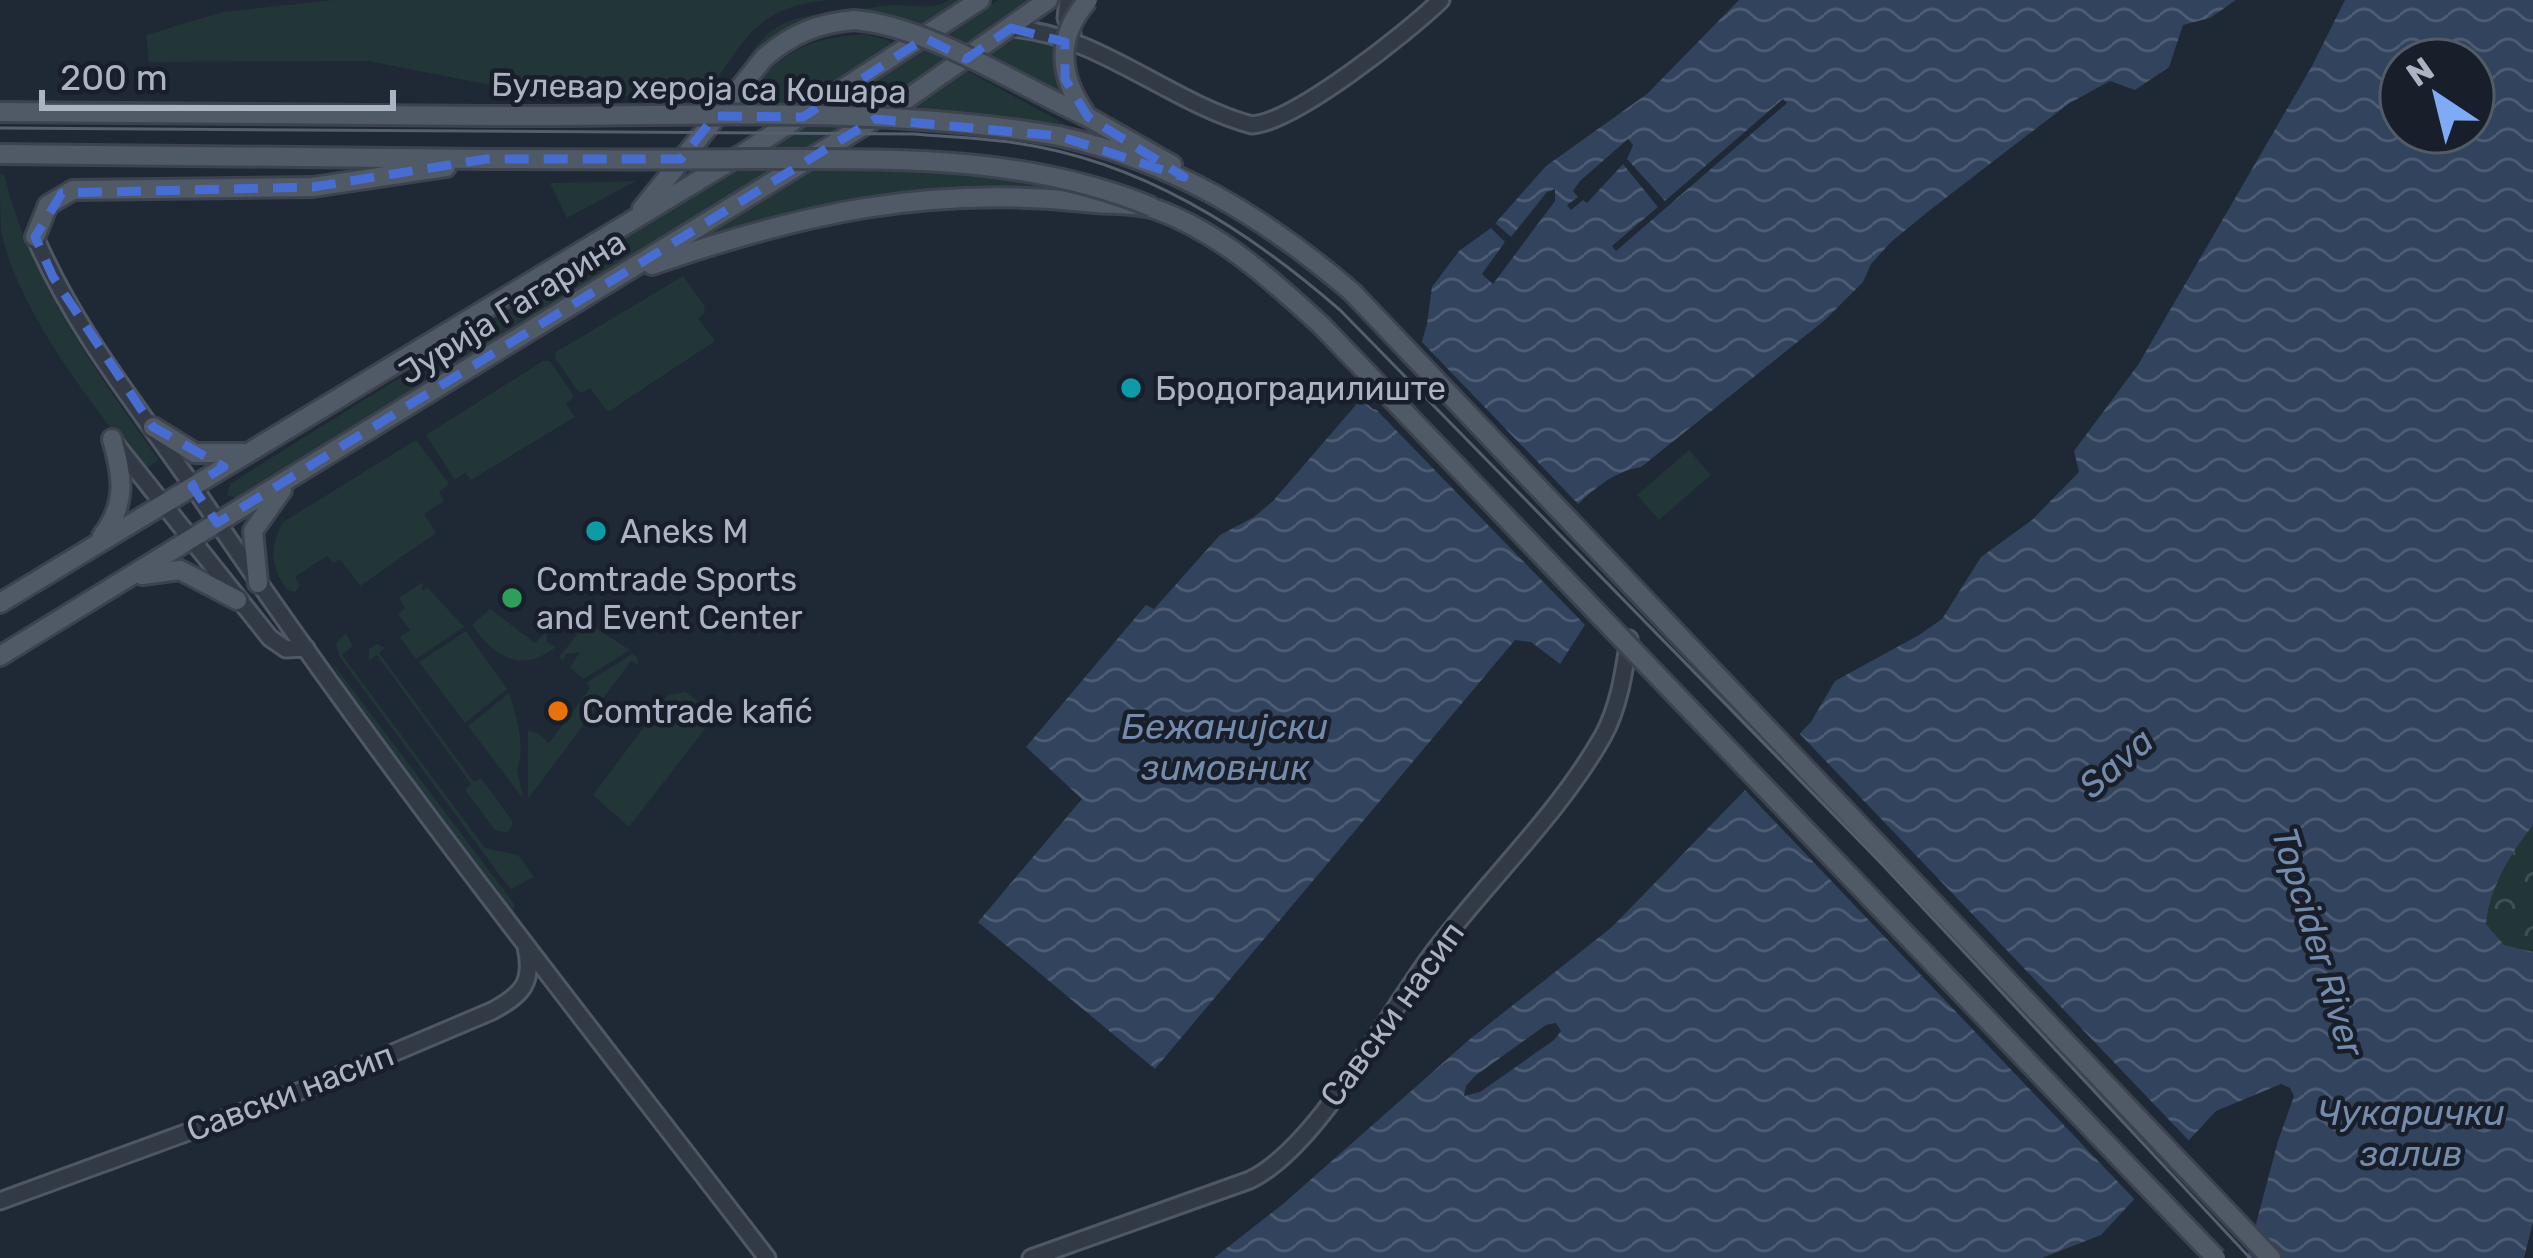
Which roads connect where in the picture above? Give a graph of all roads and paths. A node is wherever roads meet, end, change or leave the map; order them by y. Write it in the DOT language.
graph roads {
  1 [pos="980,0"];
  2 [pos="1048,0"];
  3 [pos="1068,0"];
  4 [pos="1088,0"];
  5 [pos="1441,0"];
  6 [pos="1011,28"];
  7 [pos="1085,49"];
  8 [pos="0,112"];
  9 [pos="1088,117"];
  10 [pos="0,154"];
  11 [pos="486,159"];
  12 [pos="1184,177"];
  13 [pos="1152,207"];
  14 [pos="632,221"];
  15 [pos="35,237"];
  16 [pos="620,276"];
  17 [pos="153,428"];
  18 [pos="112,440"];
  19 [pos="248,453"];
  20 [pos="293,477"];
  21 [pos="192,486"];
  22 [pos="162,503"];
  23 [pos="217,523"];
  24 [pos="189,539"];
  25 [pos="94,546"];
  26 [pos="126,579"];
  27 [pos="258,583"];
  28 [pos="237,600"];
  29 [pos="0,603"];
  30 [pos="1630,636"];
  31 [pos="306,648"];
  32 [pos="0,656"];
  33 [pos="523,939"];
  34 [pos="0,1201"];
  35 [pos="767,1258"];
  36 [pos="1031,1258"];
  37 [pos="2216,1258"];
  38 [pos="2271,1258"];
  1 -- 14 [label="main road, Јурија Гагарина"];
  2 -- 6 [label="main road, Јурија Гагарина"];
  3 -- 7 [label="street"];
  4 -- 9 [label="main road, bridge"];
  5 -- 7 [label="street"];
  6 -- 7 [label="street"];
  6 -- 16 [label="main road, Јурија Гагарина"];
  8 -- 12 [label="main road, Булевар хероја са Кошара, bridge"];
  9 -- 12 [label="main road"];
  9 -- 14 [label="main road, bridge"];
  10 -- 11 [label="main road, Булевар хероја са Кошара"];
  11 -- 13 [label="main road, Булевар хероја са Кошара, bridge"];
  11 -- 15 [label="main road"];
  12 -- 38 [label="main road, Булевар хероја са Кошара"];
  13 -- 16 [label="main road, bridge"];
  13 -- 37 [label="main road, Булевар хероја са Кошара, bridge"];
  14 -- 19 [label="main road, Јурија Гагарина"];
  15 -- 17 [label="street"];
  16 -- 20 [label="main road, Јурија Гагарина"];
  17 -- 19 [label="main road"];
  17 -- 21 [label="street"];
  18 -- 22 [label="street"];
  18 -- 25 [label="main road"];
  19 -- 21 [label="main road, Јурија Гагарина"];
  20 -- 23 [label="main road, Јурија Гагарина"];
  20 -- 27 [label="main road"];
  21 -- 22 [label="main road, Јурија Гагарина"];
  21 -- 23 [label="street"];
  22 -- 24 [label="street"];
  22 -- 25 [label="main road, Јурија Гагарина"];
  23 -- 24 [label="main road, Јурија Гагарина"];
  23 -- 27 [label="street"];
  24 -- 26 [label="main road, Јурија Гагарина"];
  24 -- 28 [label="street"];
  25 -- 29 [label="main road, Јурија Гагарина"];
  26 -- 28 [label="main road"];
  26 -- 32 [label="main road, Јурија Гагарина"];
  27 -- 31 [label="street"];
  28 -- 31 [label="street"];
  30 -- 36 [label="street, Савски насип"];
  31 -- 33 [label="street"];
  33 -- 34 [label="street, Савски насип"];
  33 -- 35 [label="street"];
}
